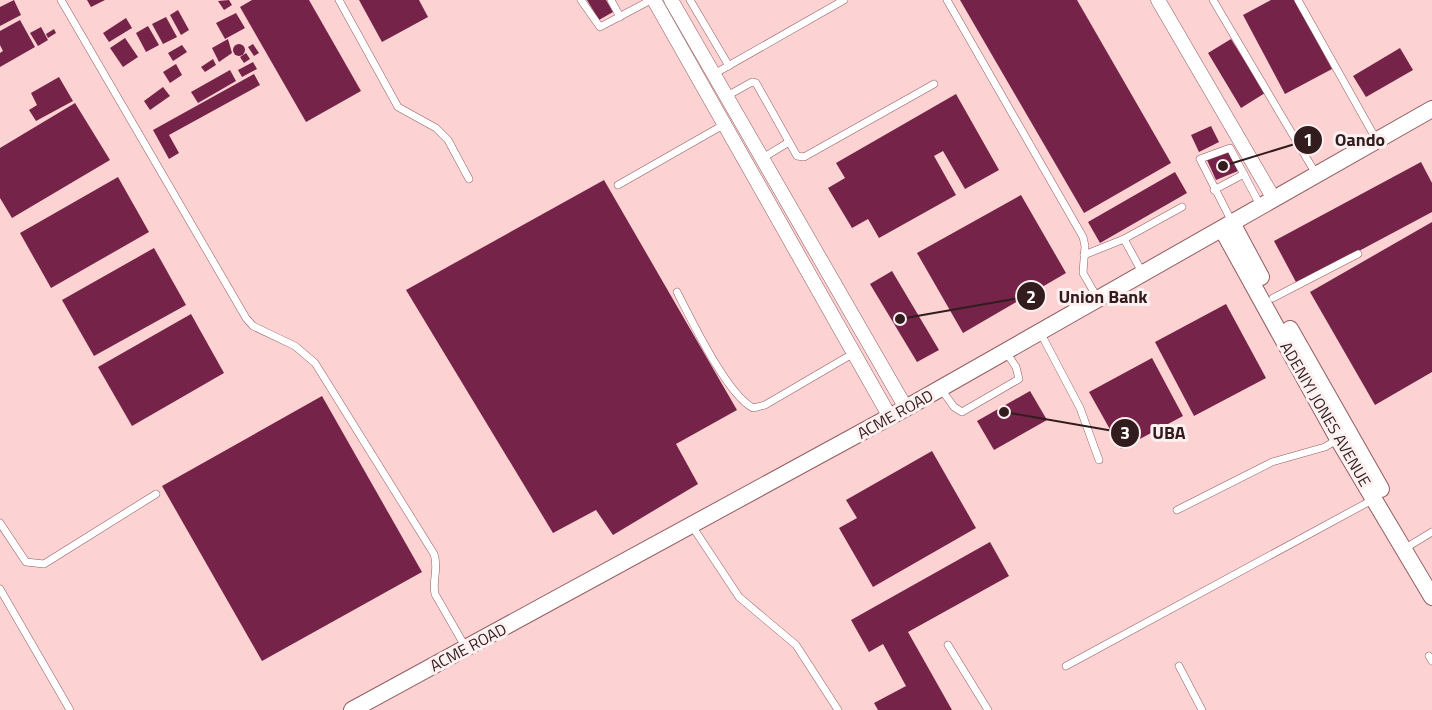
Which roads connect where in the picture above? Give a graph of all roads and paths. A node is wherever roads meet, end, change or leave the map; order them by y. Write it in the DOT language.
graph roads {
  1 [pos="61,0"];
  2 [pos="339,0"];
  3 [pos="582,0"];
  4 [pos="611,0"];
  5 [pos="652,0"];
  6 [pos="690,0"];
  7 [pos="844,0"];
  8 [pos="947,0"];
  9 [pos="1158,0"];
  10 [pos="1213,0"];
  11 [pos="1298,0"];
  12 [pos="673,1"];
  13 [pos="620,17"];
  14 [pos="729,66"];
  15 [pos="714,74"];
  16 [pos="934,84"];
  17 [pos="727,96"];
  18 [pos="1430,114"];
  19 [pos="724,124"];
  20 [pos="1377,141"];
  21 [pos="789,142"];
  22 [pos="762,159"];
  23 [pos="1244,174"];
  24 [pos="1316,174"];
  25 [pos="469,179"];
  26 [pos="618,185"];
  27 [pos="1214,190"];
  28 [pos="1268,203"];
  29 [pos="1182,207"];
  30 [pos="1227,226"];
  31 [pos="1124,240"];
  32 [pos="1358,254"];
  33 [pos="1084,255"];
  34 [pos="827,272"];
  35 [pos="1143,274"];
  36 [pos="813,282"];
  37 [pos="677,292"];
  38 [pos="1273,298"];
  39 [pos="1098,300"];
  40 [pos="1040,332"];
  41 [pos="1006,352"];
  42 [pos="854,353"];
  43 [pos="941,389"];
  44 [pos="906,408"];
  45 [pos="890,417"];
  46 [pos="1338,439"];
  47 [pos="1099,460"];
  48 [pos="156,494"];
  49 [pos="1379,495"];
  50 [pos="1177,510"];
  51 [pos="0,523"];
  52 [pos="691,525"];
  53 [pos="1432,532"];
  54 [pos="1409,546"];
  55 [pos="1432,575"];
  56 [pos="0,589"];
  57 [pos="1432,597"];
  58 [pos="948,645"];
  59 [pos="466,649"];
  60 [pos="1066,666"];
  61 [pos="1179,666"];
  62 [pos="70,710"];
  63 [pos="352,710"];
  64 [pos="838,710"];
  65 [pos="988,710"];
  66 [pos="1202,710"];
  1 -- 59 [label="lane"];
  2 -- 25 [label="lane"];
  3 -- 13 [label="lane"];
  4 -- 13 [label="lane"];
  5 -- 13 [label="lane"];
  5 -- 19 [label="street"];
  6 -- 14 [label="lane"];
  7 -- 14 [label="lane"];
  8 -- 33 [label="lane"];
  9 -- 28 [label="street"];
  10 -- 24 [label="lane"];
  11 -- 20 [label="lane"];
  12 -- 15 [label="street"];
  14 -- 15 [label="lane"];
  15 -- 17 [label="street"];
  16 -- 21 [label="lane"];
  17 -- 21 [label="lane"];
  17 -- 22 [label="street"];
  18 -- 20 [label="street, ACME ROAD"];
  19 -- 26 [label="lane"];
  19 -- 36 [label="street"];
  20 -- 24 [label="street, ACME ROAD"];
  21 -- 22 [label="lane"];
  22 -- 34 [label="street"];
  23 -- 27 [label="lane"];
  23 -- 27 [label="lane"];
  23 -- 28 [label="lane"];
  24 -- 28 [label="street, ACME ROAD"];
  27 -- 30 [label="lane"];
  28 -- 30 [label="street, ACME ROAD"];
  29 -- 31 [label="lane"];
  30 -- 35 [label="street, ACME ROAD"];
  30 -- 38 [label="street, ADENIYI JONES AVENUE"];
  30 -- 46 [label="street, ADENIYI JONES AVENUE"];
  31 -- 33 [label="lane"];
  31 -- 35 [label="lane"];
  32 -- 38 [label="lane"];
  33 -- 39 [label="lane"];
  34 -- 36 [label="street"];
  34 -- 44 [label="street"];
  35 -- 39 [label="street, ACME ROAD"];
  36 -- 42 [label="street"];
  37 -- 42 [label="lane"];
  38 -- 49 [label="street, ADENIYI JONES AVENUE"];
  39 -- 40 [label="street, ACME ROAD"];
  40 -- 41 [label="street, ACME ROAD"];
  40 -- 47 [label="lane"];
  41 -- 43 [label="street, ACME ROAD"];
  41 -- 43 [label="lane"];
  42 -- 45 [label="street"];
  43 -- 44 [label="street, ACME ROAD"];
  44 -- 45 [label="street, ACME ROAD"];
  45 -- 52 [label="street, ACME ROAD"];
  46 -- 49 [label="street, ADENIYI JONES AVENUE"];
  46 -- 50 [label="lane"];
  48 -- 51 [label="lane"];
  49 -- 54 [label="street, ADENIYI JONES AVENUE"];
  49 -- 60 [label="lane"];
  52 -- 59 [label="street, ACME ROAD"];
  52 -- 64 [label="lane"];
  53 -- 54 [label="lane"];
  54 -- 55 [label="street, ADENIYI JONES AVENUE"];
  54 -- 57 [label="street, ADENIYI JONES AVENUE"];
  56 -- 62 [label="lane"];
  58 -- 65 [label="lane"];
  59 -- 63 [label="street, ACME ROAD"];
  61 -- 66 [label="lane"];
}
